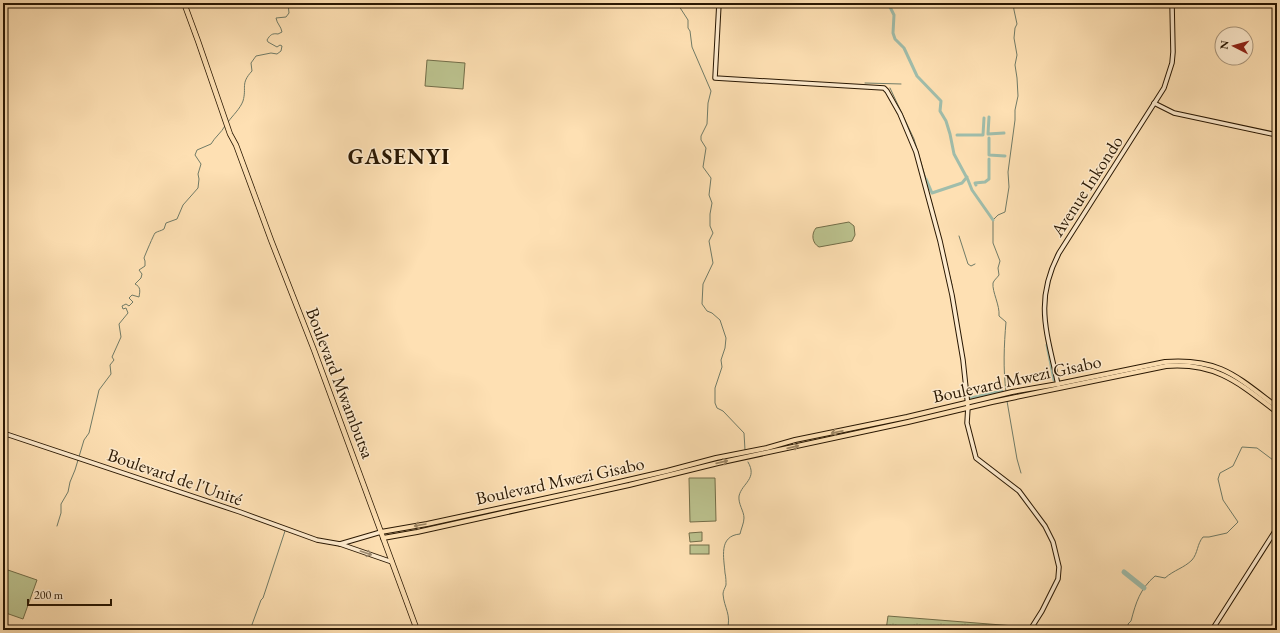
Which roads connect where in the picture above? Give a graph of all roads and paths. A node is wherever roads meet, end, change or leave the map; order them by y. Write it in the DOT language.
graph roads {
  1 [pos="184,3"];
  2 [pos="720,3"];
  3 [pos="1172,3"];
  4 [pos="1154,103"];
  5 [pos="1277,135"];
  6 [pos="1059,386"];
  7 [pos="1019,391"];
  8 [pos="1019,396"];
  9 [pos="998,398"];
  10 [pos="968,405"];
  11 [pos="1276,407"];
  12 [pos="858,428"];
  13 [pos="3,433"];
  14 [pos="858,433"];
  15 [pos="754,453"];
  16 [pos="495,512"];
  17 [pos="1277,528"];
  18 [pos="381,532"];
  19 [pos="383,538"];
  20 [pos="340,544"];
  21 [pos="392,562"];
  22 [pos="417,630"];
  23 [pos="1030,630"];
  24 [pos="1212,630"];
  1 -- 18 [label="highway, Boulevard Mwambutsa"];
  2 -- 10 [label="street"];
  3 -- 4 [label="street, Avenue Inkondo"];
  4 -- 5 [label="street"];
  4 -- 6 [label="street, Avenue Inkondo"];
  6 -- 7 [label="main road, Boulevard Mwezi Gisabo"];
  6 -- 8 [label="main road, Boulevard Mwezi Gisabo"];
  6 -- 11 [label="main road, Boulevard Mwezi Gisabo"];
  7 -- 8 [label="main road"];
  7 -- 9 [label="main road, Boulevard Mwezi Gisabo"];
  8 -- 9 [label="main road, Boulevard Mwezi Gisabo"];
  9 -- 10 [label="main road, Boulevard Mwezi Gisabo"];
  10 -- 12 [label="main road, Boulevard Mwezi Gisabo"];
  10 -- 14 [label="main road, Boulevard Mwezi Gisabo"];
  10 -- 23 [label="street"];
  12 -- 14 [label="main road"];
  12 -- 15 [label="main road, Boulevard Mwezi Gisabo, one-way"];
  13 -- 20 [label="street, Boulevard de l'Unité"];
  15 -- 14 [label="main road, Boulevard Mwezi Gisabo, one-way"];
  15 -- 16 [label="main road, Boulevard Mwezi Gisabo"];
  16 -- 18 [label="main road, Boulevard Mwezi Gisabo, one-way"];
  16 -- 19 [label="main road, Boulevard Mwezi Gisabo"];
  17 -- 24 [label="street"];
  18 -- 19 [label="highway, Boulevard Mwambutsa"];
  18 -- 20 [label="street, Boulevard de l'Unité"];
  19 -- 21 [label="highway, Boulevard Mwambutsa"];
  20 -- 21 [label="street, Boulevard de l'Unité, one-way"];
  21 -- 22 [label="highway, Boulevard Mwambutsa"];
}
